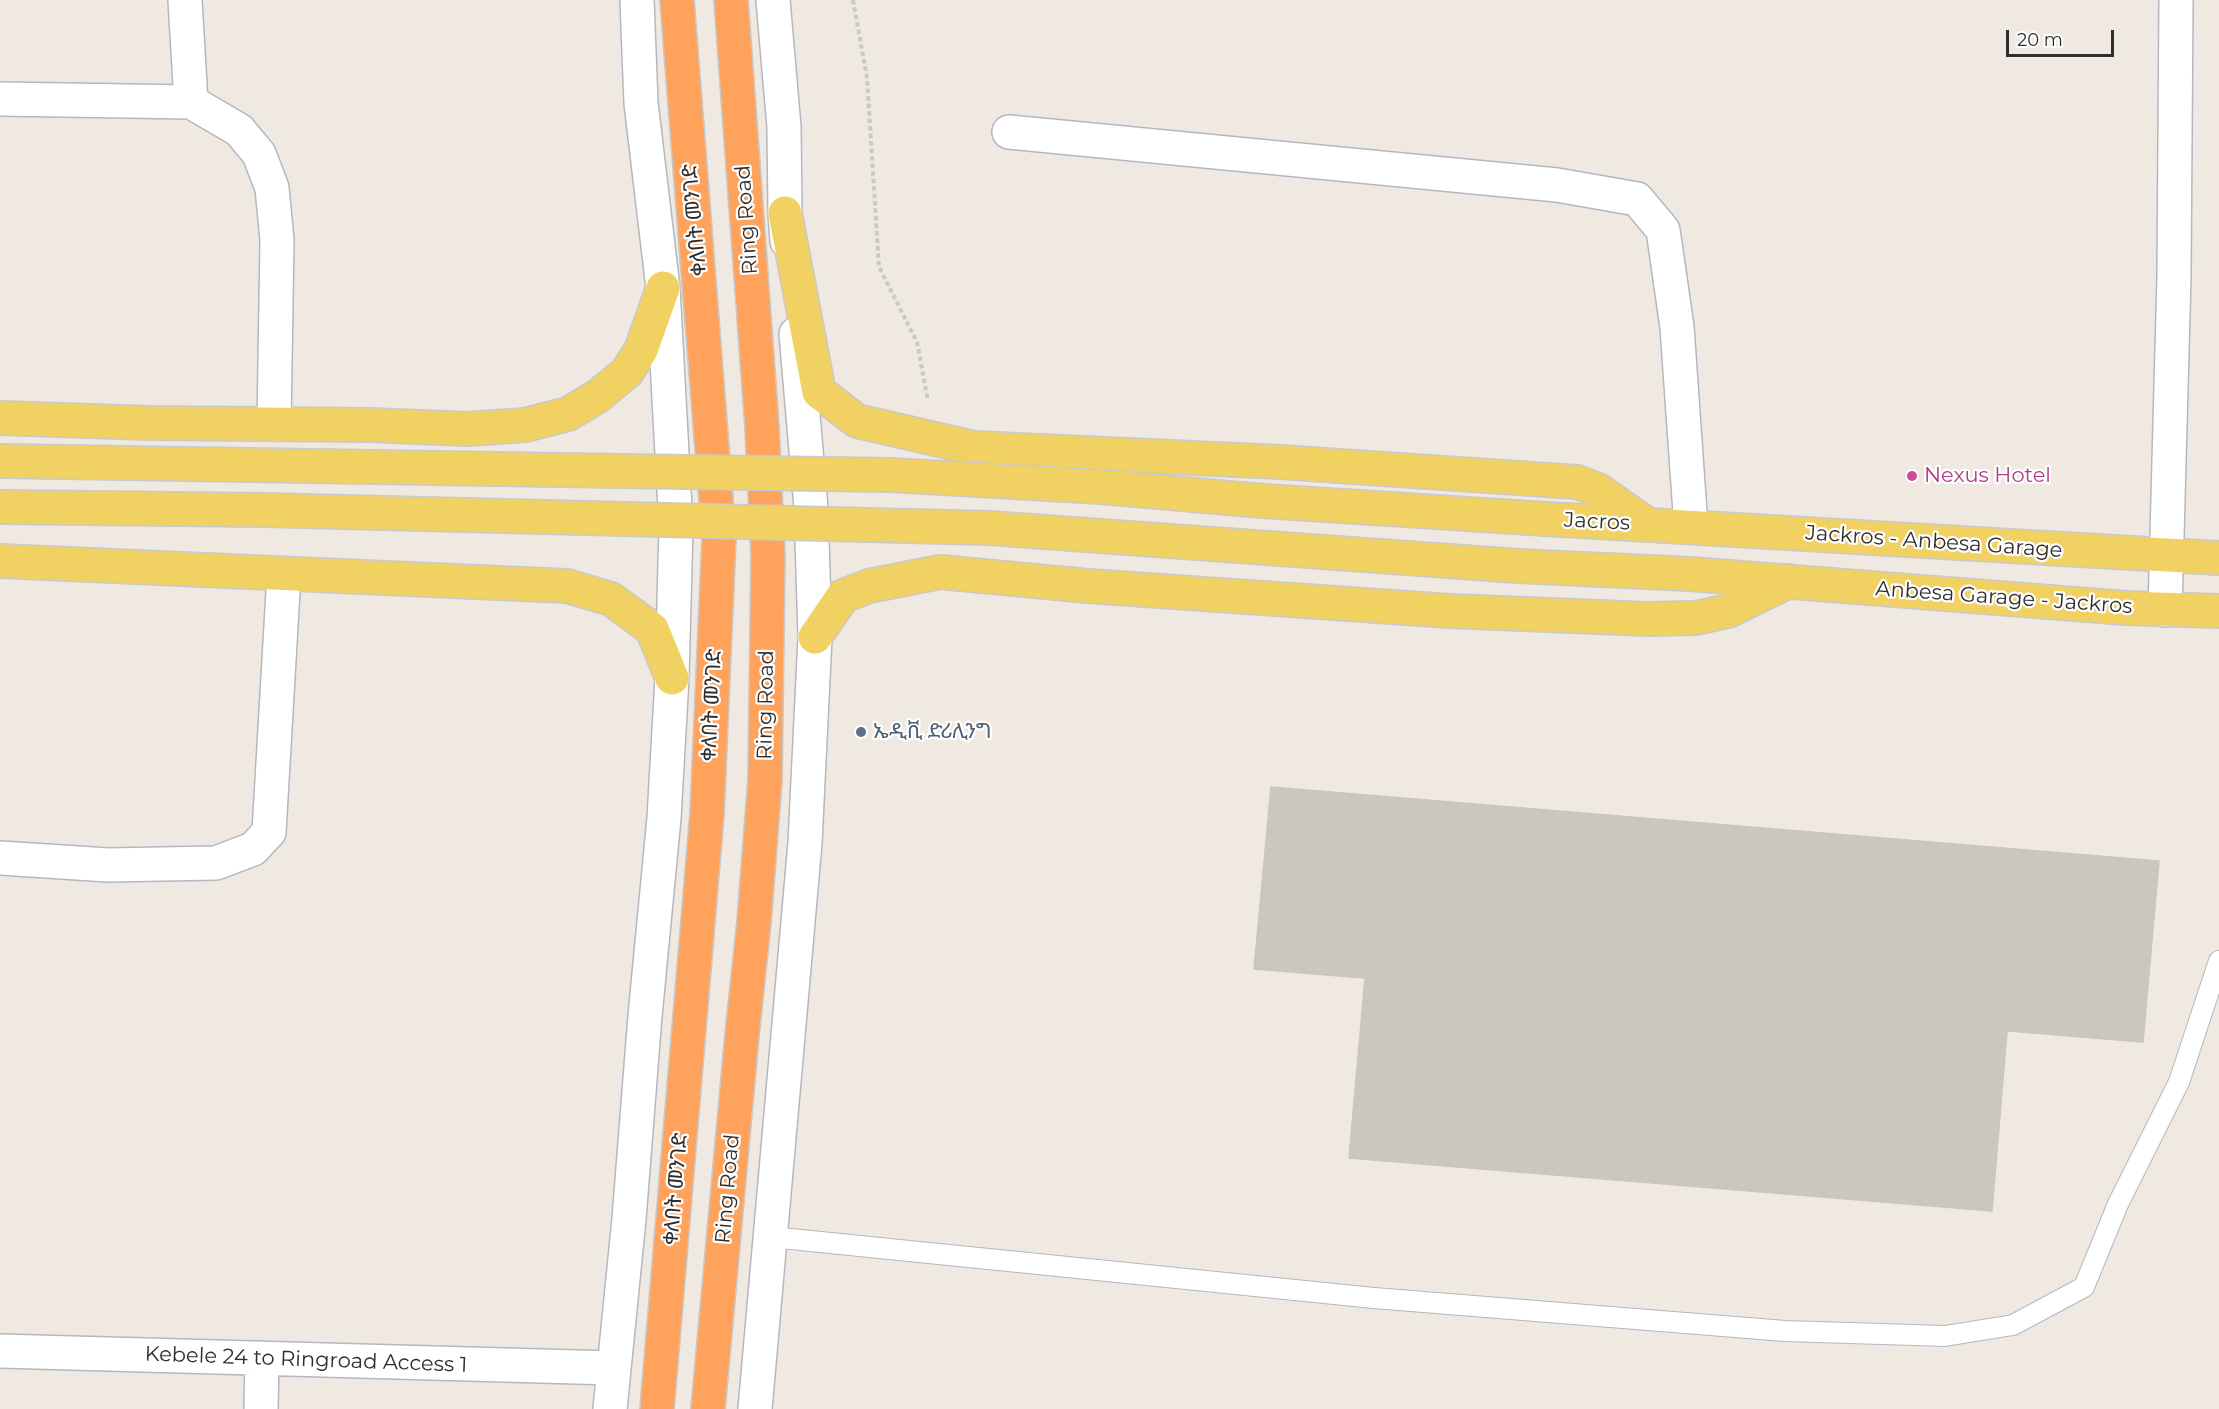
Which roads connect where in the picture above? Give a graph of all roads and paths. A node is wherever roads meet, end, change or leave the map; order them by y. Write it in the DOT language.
graph roads {
  1 [pos="184,0"];
  2 [pos="637,0"];
  3 [pos="677,0"];
  4 [pos="731,0"];
  5 [pos="773,0"];
  6 [pos="853,0"];
  7 [pos="2176,0"];
  8 [pos="0,99"];
  9 [pos="191,102"];
  10 [pos="1009,132"];
  11 [pos="785,213"];
  12 [pos="663,288"];
  13 [pos="0,418"];
  14 [pos="274,424"];
  15 [pos="936,440"];
  16 [pos="0,461"];
  17 [pos="0,507"];
  18 [pos="1648,525"];
  19 [pos="1691,527"];
  20 [pos="2167,556"];
  21 [pos="2219,558"];
  22 [pos="0,561"];
  23 [pos="284,574"];
  24 [pos="1789,581"];
  25 [pos="2165,610"];
  26 [pos="2219,611"];
  27 [pos="815,637"];
  28 [pos="672,678"];
  29 [pos="0,858"];
  30 [pos="2219,961"];
  31 [pos="771,1237"];
  32 [pos="0,1351"];
  33 [pos="262,1358"];
  34 [pos="613,1368"];
  35 [pos="261,1409"];
  36 [pos="610,1409"];
  37 [pos="657,1409"];
  38 [pos="708,1409"];
  39 [pos="755,1409"];
  1 -- 9 [label="street"];
  2 -- 12 [label="street"];
  3 -- 37 [label="highway, ቀለበት መንገድ"];
  4 -- 38 [label="highway, Ring Road"];
  5 -- 11 [label="street"];
  6 -- 15 [label="path"];
  7 -- 20 [label="street"];
  8 -- 9 [label="street"];
  9 -- 14 [label="street"];
  10 -- 19 [label="street"];
  11 -- 15 [label="main road"];
  11 -- 27 [label="street"];
  12 -- 14 [label="main road"];
  12 -- 28 [label="street"];
  13 -- 14 [label="main road"];
  15 -- 18 [label="main road"];
  16 -- 18 [label="main road, Jacros, bridge"];
  17 -- 24 [label="main road, bridge"];
  18 -- 19 [label="main road, Jackros - Anbesa Garage"];
  19 -- 20 [label="main road, Jackros - Anbesa Garage"];
  20 -- 21 [label="main road, Jackros - Anbesa Garage"];
  20 -- 25 [label="street"];
  22 -- 23 [label="main road"];
  23 -- 28 [label="main road"];
  23 -- 29 [label="street"];
  24 -- 25 [label="main road, Anbesa Garage - Jackros"];
  24 -- 27 [label="main road"];
  25 -- 26 [label="main road, Anbesa Garage - Jackros"];
  27 -- 31 [label="street"];
  28 -- 34 [label="street"];
  30 -- 31 [label="lane"];
  31 -- 39 [label="street"];
  32 -- 33 [label="street, Kebele 24 to Ringroad Access 1"];
  33 -- 34 [label="street, Kebele 24 to Ringroad Access 1"];
  33 -- 35 [label="street"];
  34 -- 36 [label="street"];
}
